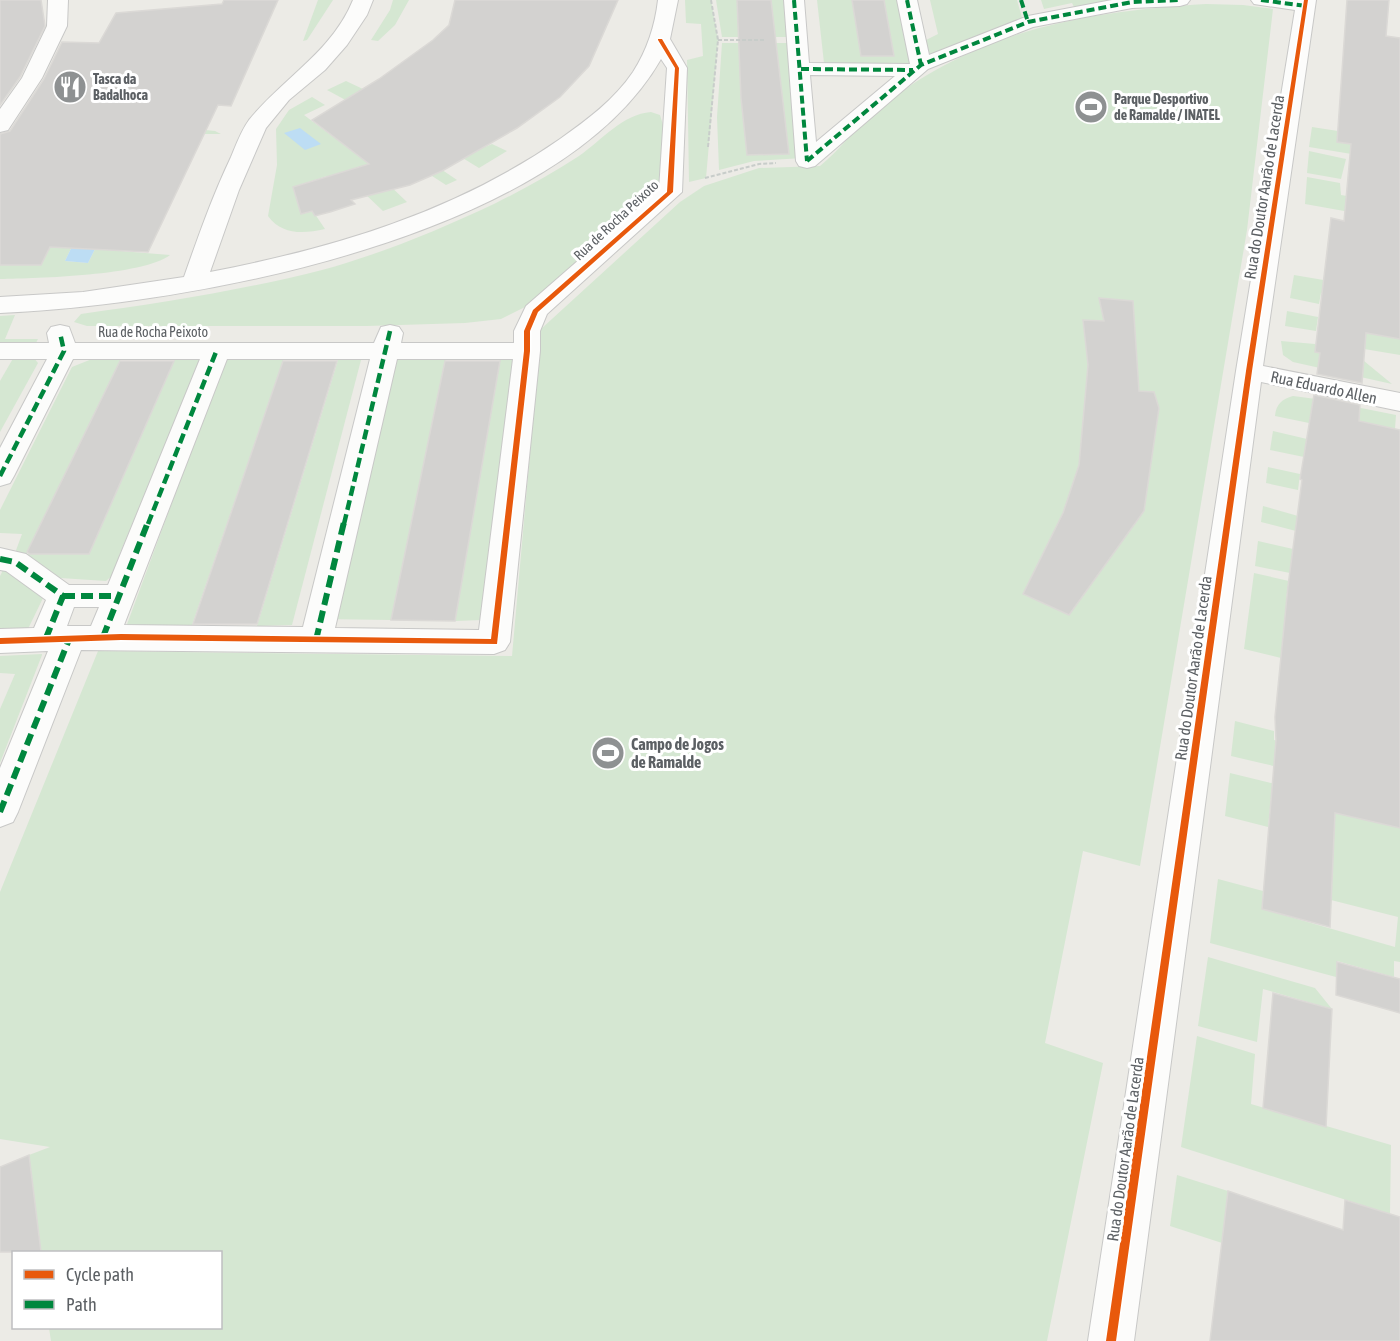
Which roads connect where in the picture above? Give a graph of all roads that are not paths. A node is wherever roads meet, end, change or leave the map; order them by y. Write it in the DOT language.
graph roads {
  1 [pos="58,0"];
  2 [pos="363,0"];
  3 [pos="668,0"];
  4 [pos="794,0"];
  5 [pos="907,0"];
  6 [pos="1021,0"];
  7 [pos="1180,0"];
  8 [pos="1261,0"];
  9 [pos="1131,1"];
  10 [pos="1306,3"];
  11 [pos="1028,22"];
  12 [pos="660,40"];
  13 [pos="917,68"];
  14 [pos="801,69"];
  15 [pos="615,108"];
  16 [pos="675,116"];
  17 [pos="0,125"];
  18 [pos="194,284"];
  19 [pos="41,304"];
  20 [pos="0,305"];
  21 [pos="527,341"];
  22 [pos="62,342"];
  23 [pos="388,342"];
  24 [pos="0,351"];
  25 [pos="216,352"];
  26 [pos="1249,371"];
  27 [pos="1400,402"];
  28 [pos="0,476"];
  29 [pos="0,559"];
  30 [pos="63,596"];
  31 [pos="120,596"];
  32 [pos="103,637"];
  33 [pos="58,638"];
  34 [pos="0,640"];
  35 [pos="316,640"];
  36 [pos="0,812"];
  37 [pos="1111,1341"];
  1 -- 17 [label="street"];
  2 -- 18 [label="street"];
  3 -- 12 [label="street"];
  4 -- 14 [label="street"];
  5 -- 13 [label="street"];
  6 -- 11 [label="street"];
  7 -- 9 [label="street"];
  8 -- 10 [label="street"];
  9 -- 11 [label="street"];
  10 -- 26 [label="street, Rua do Doutor Aarão de Lacerda"];
  11 -- 13 [label="street"];
  12 -- 15 [label="street"];
  12 -- 16 [label="street, Rua de Rocha Peixoto"];
  13 -- 14 [label="street"];
  13 -- 14 [label="street"];
  15 -- 16 [label="street"];
  15 -- 18 [label="street"];
  16 -- 21 [label="street, Rua de Rocha Peixoto"];
  18 -- 19 [label="street"];
  19 -- 20 [label="street"];
  19 -- 22 [label="street, Rua de Rocha Peixoto"];
  21 -- 23 [label="street"];
  21 -- 35 [label="street"];
  22 -- 23 [label="street, Rua de Rocha Peixoto"];
  22 -- 24 [label="street"];
  22 -- 25 [label="street"];
  22 -- 28 [label="street"];
  23 -- 25 [label="street"];
  23 -- 35 [label="street"];
  25 -- 31 [label="street"];
  26 -- 27 [label="street, Rua Eduardo Allen"];
  26 -- 37 [label="street, Rua do Doutor Aarão de Lacerda"];
  29 -- 30 [label="street"];
  30 -- 31 [label="street"];
  30 -- 33 [label="street"];
  31 -- 32 [label="street"];
  32 -- 33 [label="street"];
  32 -- 35 [label="street"];
  33 -- 34 [label="street"];
  33 -- 36 [label="street"];
}
